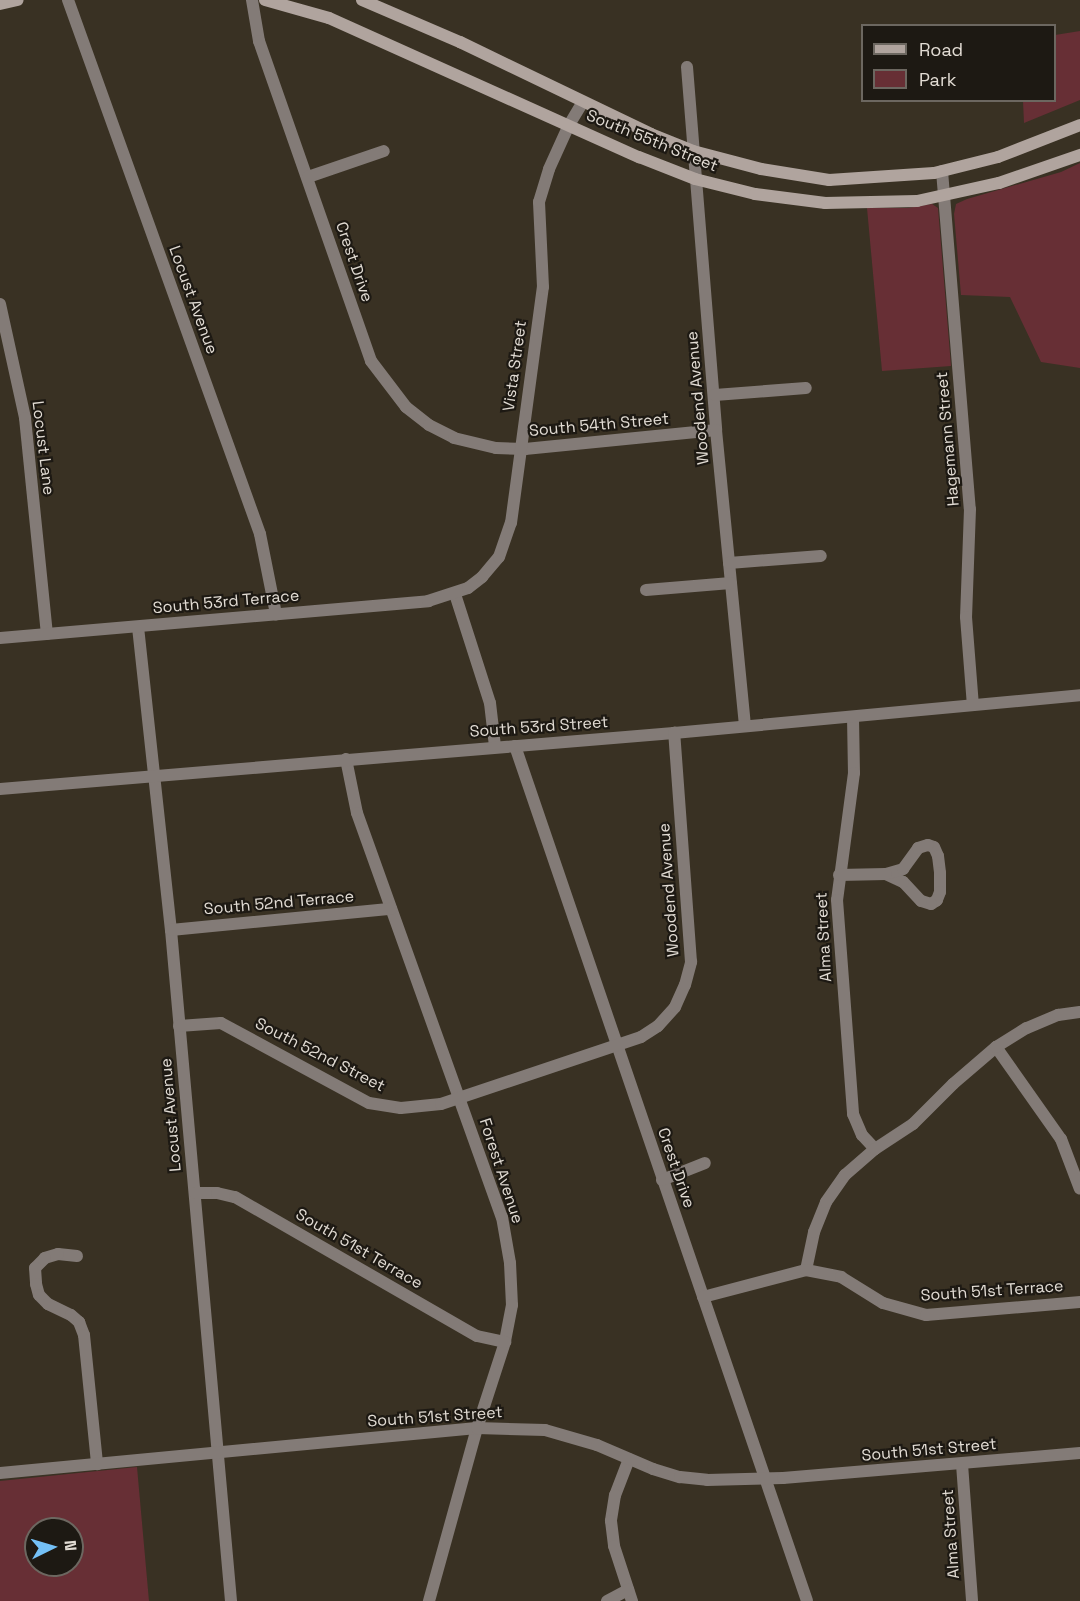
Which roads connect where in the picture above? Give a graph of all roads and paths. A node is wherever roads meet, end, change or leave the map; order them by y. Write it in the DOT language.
graph roads {
  1 [pos="18,0"];
  2 [pos="68,0"];
  3 [pos="252,0"];
  4 [pos="265,0"];
  5 [pos="362,0"];
  6 [pos="0,4"];
  7 [pos="687,67"];
  8 [pos="583,102"];
  9 [pos="569,125"];
  10 [pos="1080,125"];
  11 [pos="384,150"];
  12 [pos="693,151"];
  13 [pos="1080,155"];
  14 [pos="942,171"];
  15 [pos="308,177"];
  16 [pos="695,179"];
  17 [pos="944,197"];
  18 [pos="0,304"];
  19 [pos="806,388"];
  20 [pos="715,394"];
  21 [pos="716,430"];
  22 [pos="520,449"];
  23 [pos="821,556"];
  24 [pos="729,563"];
  25 [pos="731,583"];
  26 [pos="646,590"];
  27 [pos="454,594"];
  28 [pos="276,614"];
  29 [pos="138,627"];
  30 [pos="47,634"];
  31 [pos="0,638"];
  32 [pos="1080,695"];
  33 [pos="973,705"];
  34 [pos="853,717"];
  35 [pos="745,726"];
  36 [pos="674,733"];
  37 [pos="495,746"];
  38 [pos="515,746"];
  39 [pos="346,759"];
  40 [pos="154,776"];
  41 [pos="0,789"];
  42 [pos="886,874"];
  43 [pos="839,875"];
  44 [pos="391,909"];
  45 [pos="171,930"];
  46 [pos="1080,1012"];
  47 [pos="179,1026"];
  48 [pos="617,1045"];
  49 [pos="996,1047"];
  50 [pos="460,1098"];
  51 [pos="875,1149"];
  52 [pos="705,1163"];
  53 [pos="662,1180"];
  54 [pos="1080,1189"];
  55 [pos="195,1193"];
  56 [pos="77,1256"];
  57 [pos="806,1270"];
  58 [pos="703,1297"];
  59 [pos="1080,1302"];
  60 [pos="505,1342"];
  61 [pos="477,1428"];
  62 [pos="218,1453"];
  63 [pos="1080,1454"];
  64 [pos="629,1459"];
  65 [pos="97,1464"];
  66 [pos="962,1464"];
  67 [pos="0,1473"];
  68 [pos="765,1479"];
  69 [pos="630,1596"];
  70 [pos="231,1601"];
  71 [pos="429,1601"];
  72 [pos="607,1601"];
  73 [pos="807,1601"];
  74 [pos="972,1601"];
  1 -- 6 [label="street"];
  2 -- 28 [label="street, Locust Avenue"];
  3 -- 15 [label="street, Crest Drive"];
  4 -- 9 [label="street, South 55th Street"];
  5 -- 8 [label="street, South 55th Street"];
  7 -- 12 [label="street, Woodend Avenue"];
  8 -- 9 [label="street, Vista Street"];
  8 -- 12 [label="street, South 55th Street"];
  9 -- 16 [label="street, South 55th Street"];
  9 -- 22 [label="street, Vista Street"];
  10 -- 14 [label="street, South 55th Street"];
  11 -- 15 [label="street"];
  12 -- 14 [label="street, South 55th Street"];
  12 -- 16 [label="street, Woodend Avenue"];
  13 -- 17 [label="street, South 55th Street"];
  14 -- 17 [label="street, Hagemann Street"];
  15 -- 22 [label="street, Crest Drive"];
  16 -- 17 [label="street, South 55th Street"];
  16 -- 20 [label="street, Woodend Avenue"];
  17 -- 33 [label="street, Hagemann Street"];
  18 -- 30 [label="street, Locust Lane"];
  19 -- 20 [label="street"];
  20 -- 21 [label="street, Woodend Avenue"];
  21 -- 22 [label="street, South 54th Street"];
  21 -- 24 [label="street, Woodend Avenue"];
  22 -- 27 [label="street, Vista Street"];
  23 -- 24 [label="street"];
  24 -- 25 [label="street, Woodend Avenue"];
  25 -- 26 [label="street"];
  25 -- 35 [label="street, Woodend Avenue"];
  27 -- 28 [label="street, South 53rd Terrace"];
  27 -- 37 [label="street"];
  28 -- 29 [label="street, South 53rd Terrace"];
  29 -- 30 [label="street, South 53rd Terrace"];
  29 -- 40 [label="street, Locust Avenue"];
  30 -- 31 [label="street, South 53rd Terrace"];
  32 -- 33 [label="street, South 53rd Street"];
  33 -- 34 [label="street, South 53rd Street"];
  34 -- 35 [label="street, South 53rd Street"];
  34 -- 43 [label="street, Alma Street"];
  35 -- 36 [label="street, South 53rd Street"];
  36 -- 38 [label="street, South 53rd Street"];
  36 -- 48 [label="street, Woodend Avenue"];
  37 -- 38 [label="street, South 53rd Street"];
  37 -- 39 [label="street, South 53rd Street"];
  38 -- 48 [label="street, Crest Drive"];
  39 -- 40 [label="street, South 53rd Street"];
  39 -- 44 [label="street, Forest Avenue"];
  40 -- 41 [label="street, South 53rd Street"];
  40 -- 45 [label="street, Locust Avenue"];
  42 -- 42 [label="street"];
  42 -- 43 [label="street"];
  43 -- 51 [label="street, Alma Street"];
  44 -- 45 [label="street, South 52nd Terrace"];
  44 -- 50 [label="street, Forest Avenue"];
  45 -- 47 [label="street, Locust Avenue"];
  46 -- 49 [label="street"];
  47 -- 50 [label="street, South 52nd Street"];
  47 -- 55 [label="street, Locust Avenue"];
  48 -- 50 [label="street, South 52nd Street"];
  48 -- 53 [label="street, Crest Drive"];
  49 -- 51 [label="street"];
  49 -- 54 [label="street"];
  50 -- 60 [label="street, Forest Avenue"];
  51 -- 57 [label="street"];
  52 -- 53 [label="street"];
  53 -- 58 [label="street, Crest Drive"];
  55 -- 60 [label="street, South 51st Terrace"];
  55 -- 62 [label="street, Locust Avenue"];
  56 -- 65 [label="street"];
  57 -- 58 [label="street, South 51st Terrace"];
  57 -- 59 [label="street, South 51st Terrace"];
  58 -- 68 [label="street, Crest Drive"];
  60 -- 61 [label="street, Forest Avenue"];
  61 -- 62 [label="street, South 51st Street"];
  61 -- 64 [label="street, South 51st Street"];
  61 -- 71 [label="street, Forest Avenue"];
  62 -- 65 [label="street, South 51st Street"];
  62 -- 70 [label="street, Locust Avenue"];
  63 -- 66 [label="street, South 51st Street"];
  64 -- 68 [label="street, South 51st Street"];
  64 -- 69 [label="street"];
  65 -- 67 [label="street, South 51st Street"];
  66 -- 68 [label="street, South 51st Street"];
  66 -- 74 [label="street, Alma Street"];
  68 -- 73 [label="street, Crest Drive"];
  69 -- 72 [label="street"];
}
